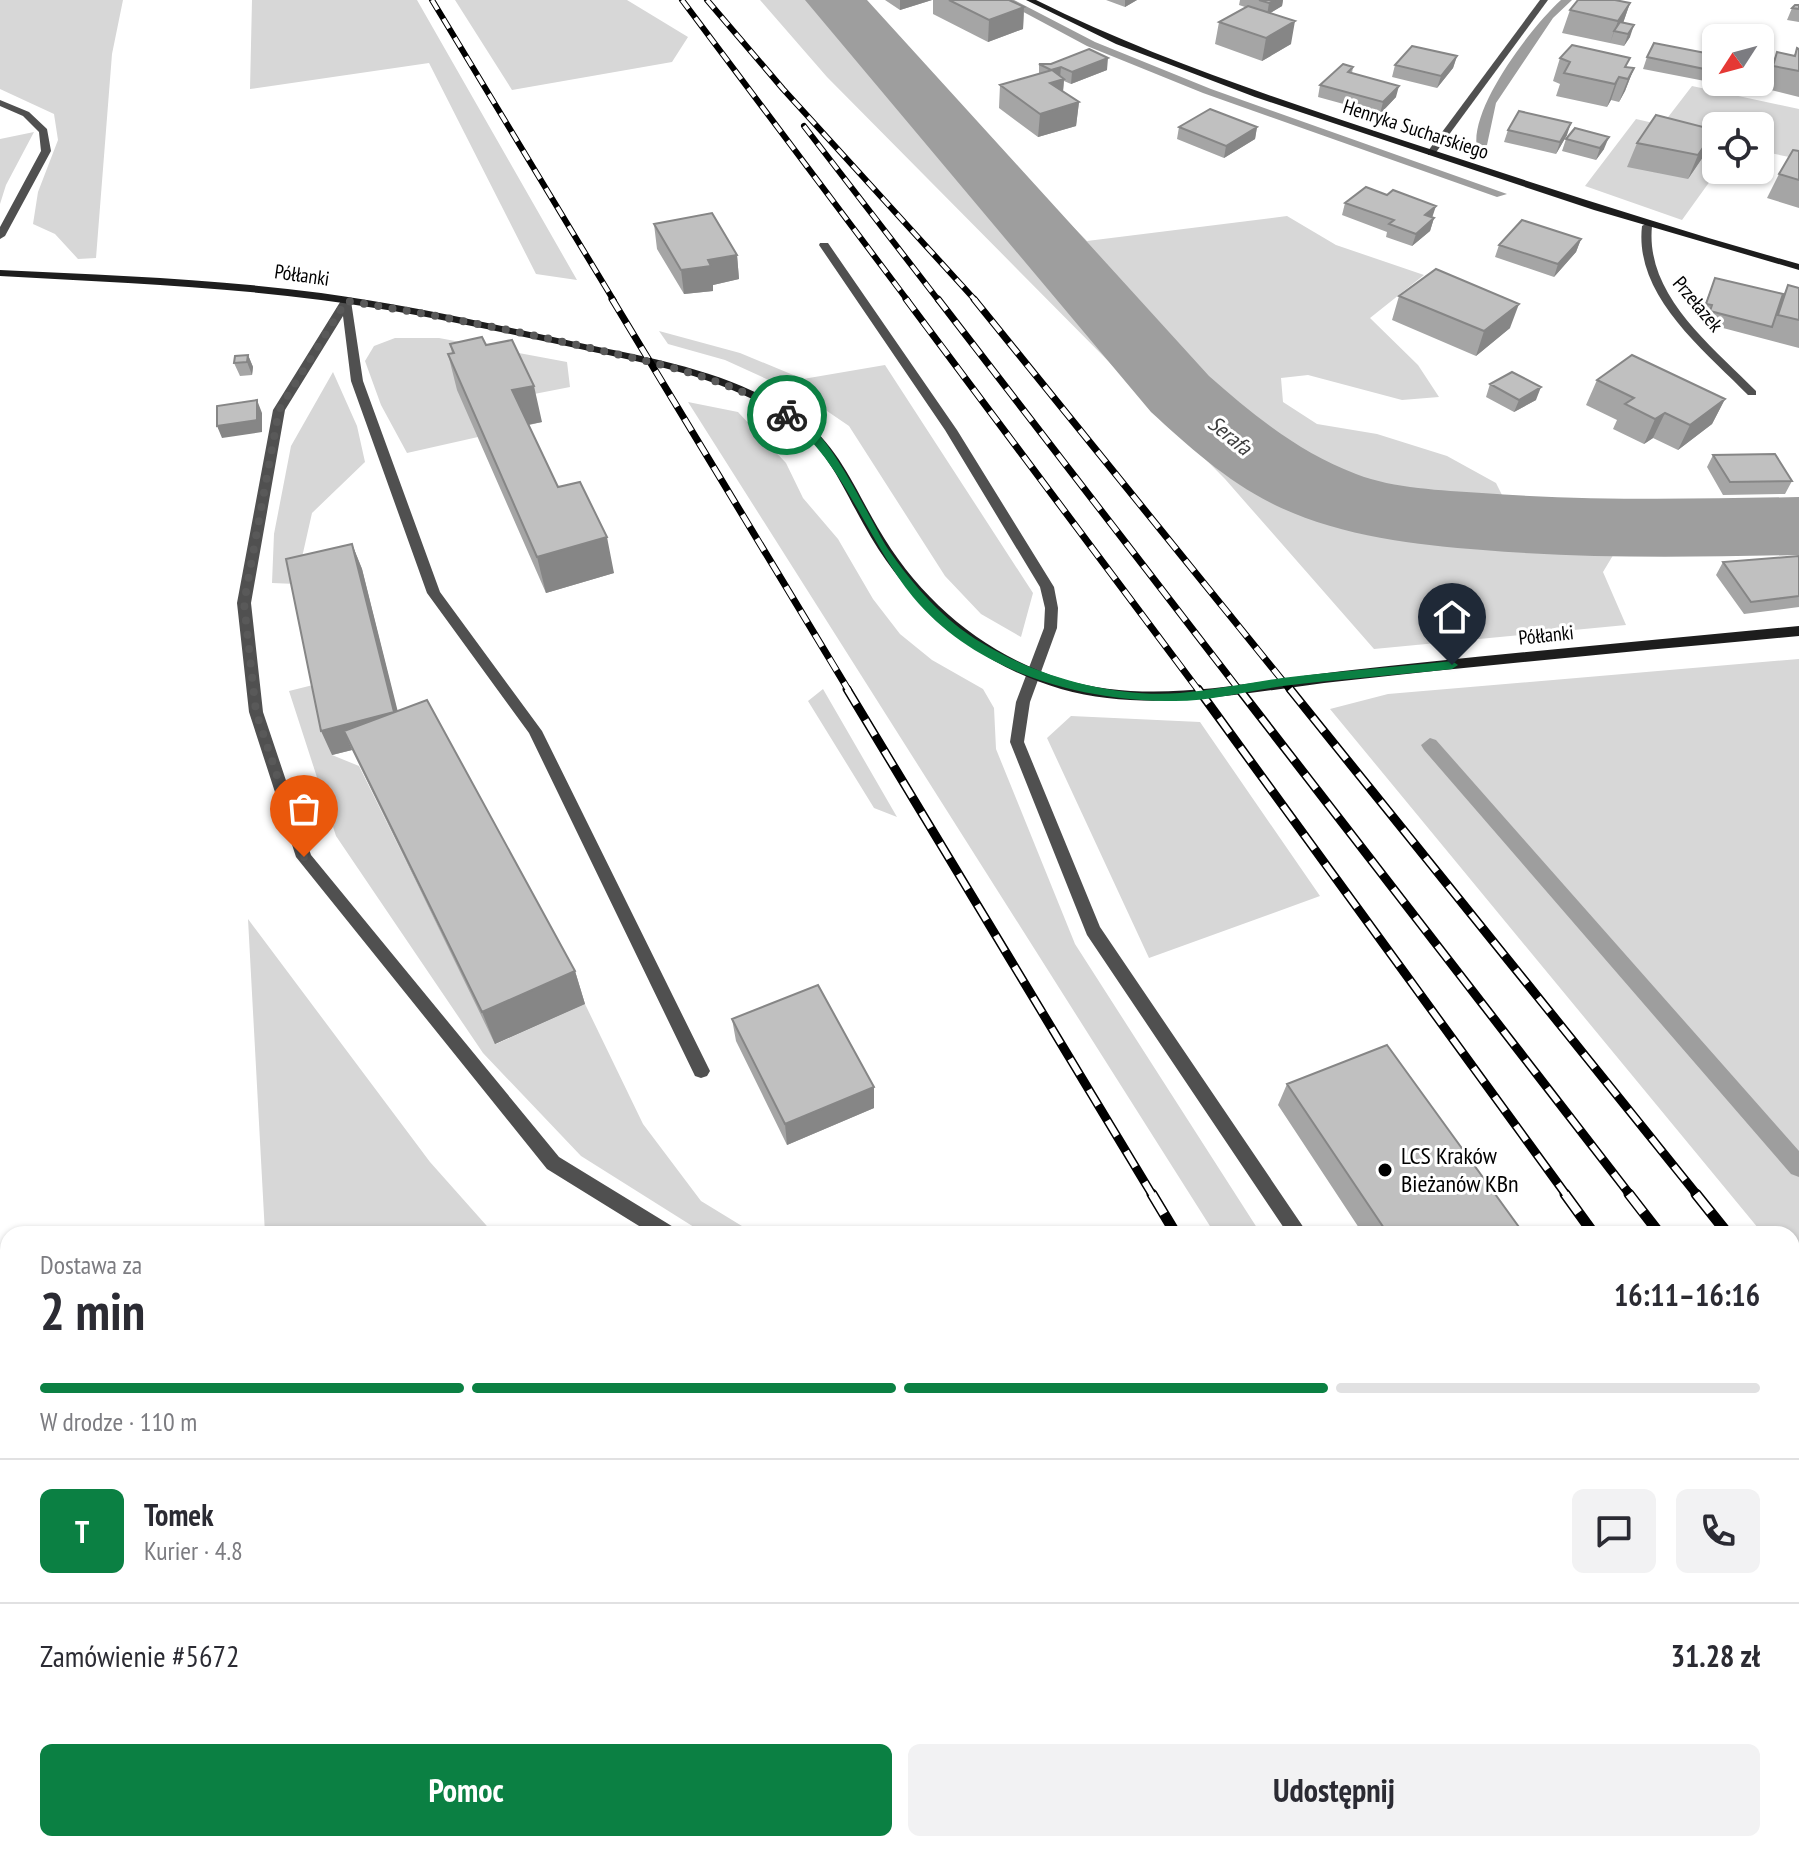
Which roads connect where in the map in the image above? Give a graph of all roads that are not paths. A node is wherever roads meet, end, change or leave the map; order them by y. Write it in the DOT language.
graph roads {
  1 [pos="1030,0"];
  2 [pos="1544,0"];
  3 [pos="0,103"];
  4 [pos="1431,153"];
  5 [pos="1647,226"];
  6 [pos="0,236"];
  7 [pos="824,245"];
  8 [pos="1799,267"];
  9 [pos="0,273"];
  10 [pos="346,301"];
  11 [pos="1752,393"];
  12 [pos="1799,631"];
  13 [pos="1034,674"];
  14 [pos="701,1071"];
  15 [pos="655,1226"];
  16 [pos="1293,1226"];
  1 -- 4 [label="street, Henryka Sucharskiego"];
  2 -- 4 [label="street"];
  3 -- 6 [label="street"];
  4 -- 5 [label="street, Henryka Sucharskiego"];
  5 -- 8 [label="street, Henryka Sucharskiego"];
  5 -- 11 [label="street, Przełazek"];
  7 -- 13 [label="street"];
  9 -- 10 [label="street, Półłanki"];
  10 -- 13 [label="street, Półłanki"];
  10 -- 14 [label="street"];
  10 -- 15 [label="street"];
  12 -- 13 [label="street, Półłanki"];
  13 -- 16 [label="street"];
}
